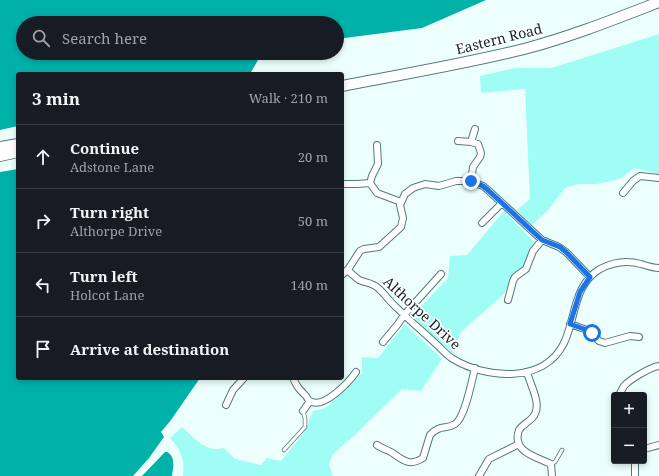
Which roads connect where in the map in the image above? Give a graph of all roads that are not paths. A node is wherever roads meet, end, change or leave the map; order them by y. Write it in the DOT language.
graph roads {
  1 [pos="659,2"];
  2 [pos="344,86"];
  3 [pos="475,129"];
  4 [pos="458,141"];
  5 [pos="471,142"];
  6 [pos="377,145"];
  7 [pos="0,147"];
  8 [pos="16,148"];
  9 [pos="0,156"];
  10 [pos="659,178"];
  11 [pos="471,181"];
  12 [pos="370,183"];
  13 [pos="344,184"];
  14 [pos="623,193"];
  15 [pos="401,202"];
  16 [pos="502,203"];
  17 [pos="482,223"];
  18 [pos="542,240"];
  19 [pos="659,268"];
  20 [pos="347,270"];
  21 [pos="344,273"];
  22 [pos="441,274"];
  23 [pos="590,277"];
  24 [pos="508,300"];
  25 [pos="404,315"];
  26 [pos="570,324"];
  27 [pos="639,337"];
  28 [pos="383,342"];
  29 [pos="659,366"];
  30 [pos="475,368"];
  31 [pos="356,372"];
  32 [pos="527,372"];
  33 [pos="242,380"];
  34 [pos="294,380"];
  35 [pos="621,392"];
  36 [pos="310,401"];
  37 [pos="226,405"];
  38 [pos="303,411"];
  39 [pos="519,444"];
  40 [pos="377,445"];
  41 [pos="659,445"];
  42 [pos="647,449"];
  43 [pos="284,450"];
  44 [pos="562,450"];
  45 [pos="551,464"];
  46 [pos="635,464"];
  47 [pos="479,476"];
  48 [pos="552,476"];
  49 [pos="635,476"];
  1 -- 2 [label="main road, Eastern Road"];
  3 -- 5 [label="street"];
  4 -- 5 [label="street"];
  5 -- 11 [label="street"];
  6 -- 12 [label="street"];
  7 -- 8 [label="main road"];
  8 -- 9 [label="main road"];
  10 -- 14 [label="street"];
  11 -- 15 [label="street"];
  11 -- 16 [label="street"];
  12 -- 13 [label="street"];
  12 -- 15 [label="street"];
  15 -- 20 [label="street"];
  16 -- 17 [label="street"];
  16 -- 18 [label="street"];
  18 -- 23 [label="street"];
  18 -- 24 [label="street"];
  19 -- 23 [label="street, Althorpe Drive"];
  20 -- 21 [label="street"];
  20 -- 25 [label="street, Althorpe Drive"];
  22 -- 25 [label="street"];
  23 -- 26 [label="street, Althorpe Drive"];
  25 -- 28 [label="street"];
  25 -- 30 [label="street, Althorpe Drive"];
  26 -- 27 [label="street"];
  26 -- 32 [label="street, Althorpe Drive"];
  29 -- 35 [label="street"];
  30 -- 32 [label="street, Althorpe Drive"];
  30 -- 40 [label="street"];
  31 -- 36 [label="street"];
  32 -- 39 [label="street"];
  33 -- 37 [label="street"];
  34 -- 36 [label="street"];
  36 -- 38 [label="street"];
  38 -- 43 [label="lane"];
  39 -- 45 [label="street"];
  39 -- 47 [label="street"];
  41 -- 42 [label="street"];
  44 -- 45 [label="lane"];
  45 -- 48 [label="street"];
  46 -- 49 [label="street"];
}
